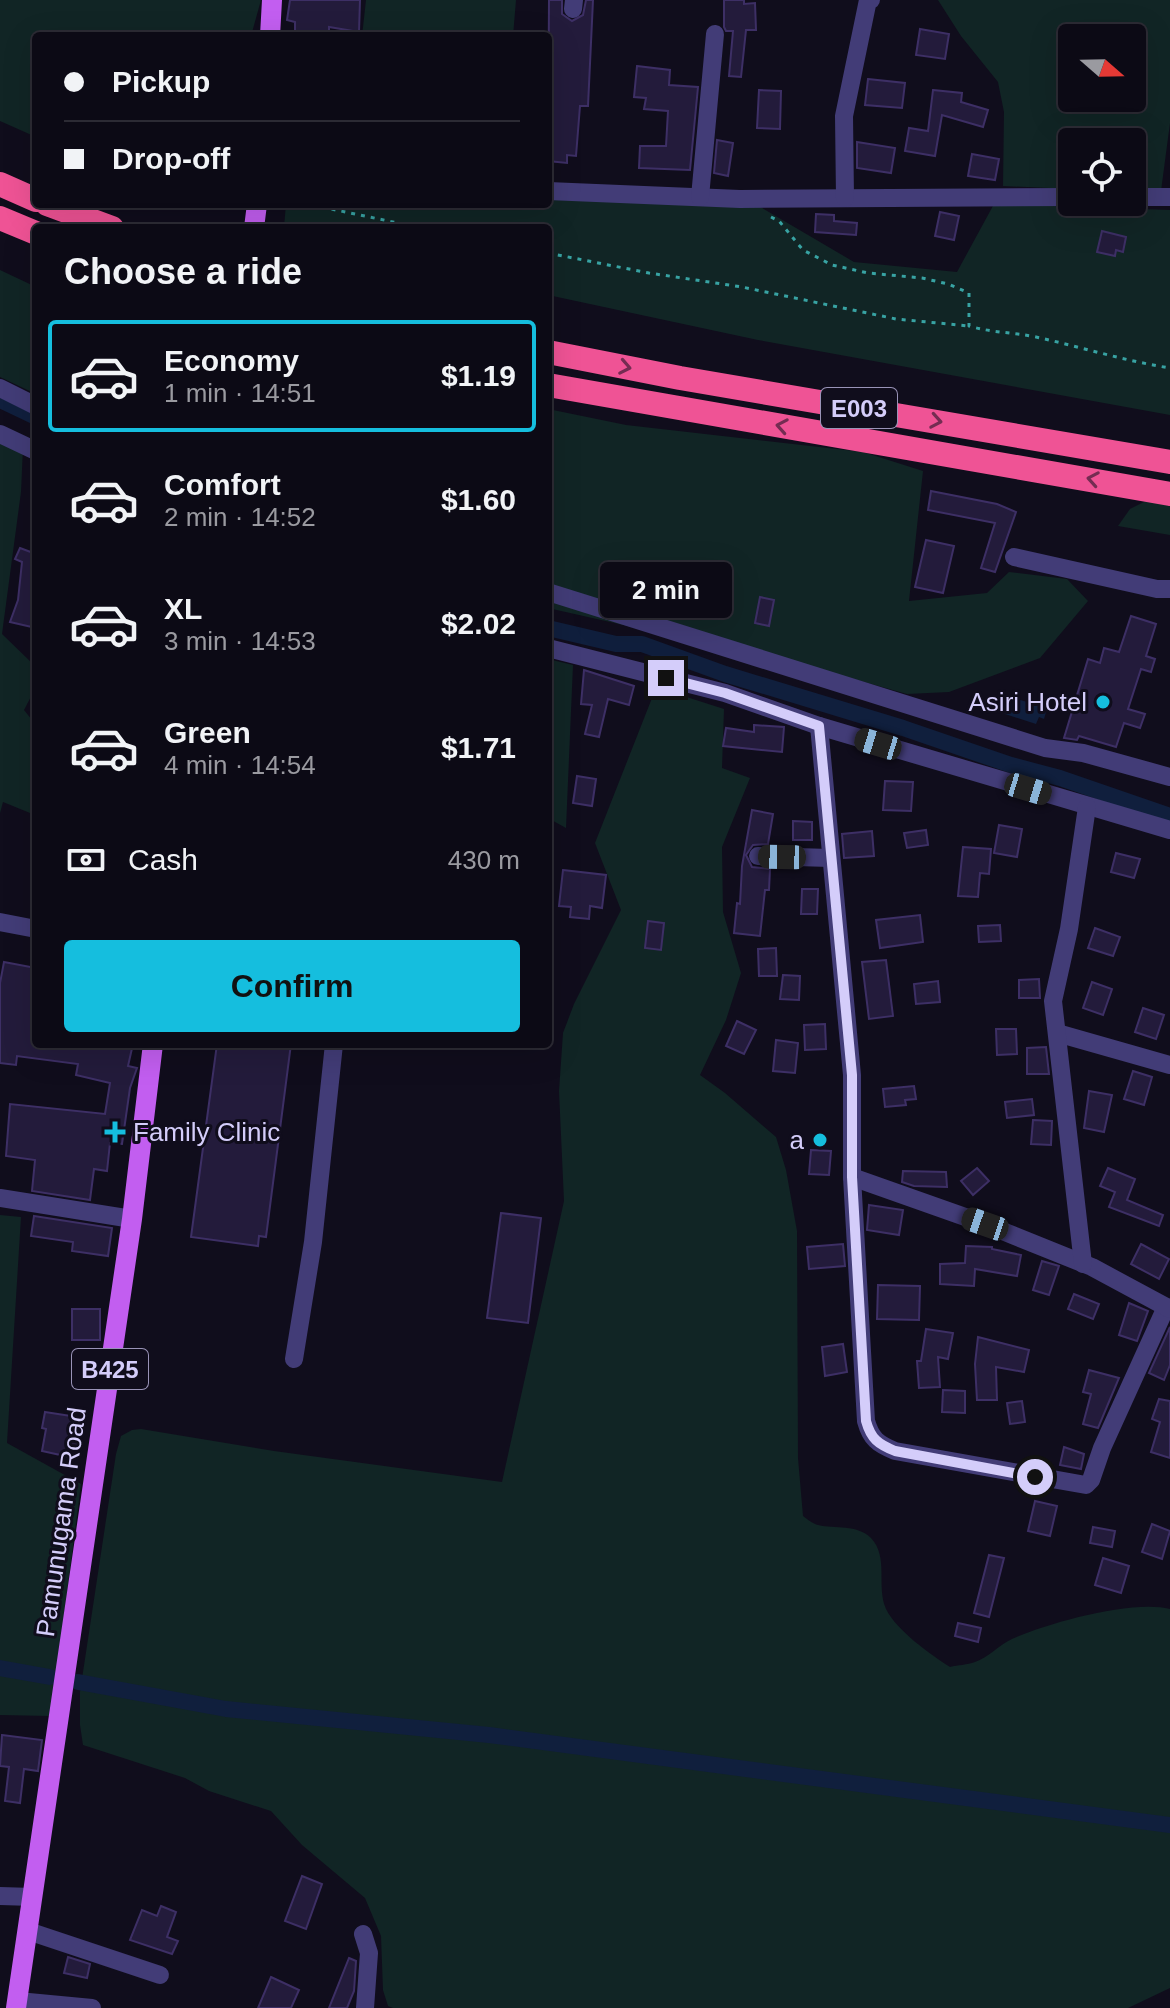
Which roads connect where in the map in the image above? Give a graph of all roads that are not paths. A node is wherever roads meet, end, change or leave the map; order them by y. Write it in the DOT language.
graph roads {
  1 [pos="272,0"];
  2 [pos="871,0"];
  3 [pos="270,32"];
  4 [pos="715,34"];
  5 [pos="0,184"];
  6 [pos="552,191"];
  7 [pos="700,197"];
  8 [pos="1058,197"];
  9 [pos="1146,197"];
  10 [pos="1170,197"];
  11 [pos="32,198"];
  12 [pos="845,198"];
  13 [pos="58,208"];
  14 [pos="0,218"];
  15 [pos="101,224"];
  16 [pos="32,231"];
  17 [pos="552,353"];
  18 [pos="552,386"];
  19 [pos="0,388"];
  20 [pos="32,404"];
  21 [pos="0,434"];
  22 [pos="32,449"];
  23 [pos="1170,462"];
  24 [pos="1170,494"];
  25 [pos="1014,557"];
  26 [pos="1170,589"];
  27 [pos="552,593"];
  28 [pos="552,649"];
  29 [pos="819,726"];
  30 [pos="1170,777"];
  31 [pos="1087,807"];
  32 [pos="1170,830"];
  33 [pos="758,856"];
  34 [pos="830,858"];
  35 [pos="0,922"];
  36 [pos="32,928"];
  37 [pos="1057,1033"];
  38 [pos="153,1048"];
  39 [pos="334,1048"];
  40 [pos="1170,1065"];
  41 [pos="852,1177"];
  42 [pos="0,1198"];
  43 [pos="132,1219"];
  44 [pos="1083,1264"];
  45 [pos="1168,1308"];
  46 [pos="294,1359"];
  47 [pos="0,1896"];
  48 [pos="33,1897"];
  49 [pos="28,1931"];
  50 [pos="363,1934"];
  51 [pos="160,1975"];
  52 [pos="17,2004"];
  53 [pos="92,2008"];
  54 [pos="365,2008"];
  1 -- 3 [label="main road"];
  2 -- 12 [label="street"];
  4 -- 7 [label="street"];
  5 -- 11 [label="highway"];
  6 -- 7 [label="street"];
  7 -- 12 [label="street"];
  8 -- 12 [label="street"];
  9 -- 10 [label="street"];
  13 -- 15 [label="highway"];
  14 -- 16 [label="highway"];
  17 -- 23 [label="highway, E003, one-way"];
  24 -- 18 [label="highway, E003, one-way"];
  19 -- 20 [label="street"];
  21 -- 22 [label="street"];
  25 -- 26 [label="street"];
  27 -- 30 [label="street"];
  28 -- 29 [label="street"];
  29 -- 31 [label="street"];
  29 -- 34 [label="street"];
  31 -- 32 [label="street"];
  31 -- 37 [label="street"];
  33 -- 34 [label="street"];
  34 -- 41 [label="street"];
  35 -- 36 [label="street"];
  37 -- 40 [label="street"];
  37 -- 44 [label="street"];
  38 -- 43 [label="main road, Pamunugama Road / B425"];
  39 -- 46 [label="street"];
  41 -- 44 [label="street"];
  41 -- 45 [label="street"];
  42 -- 43 [label="street"];
  43 -- 48 [label="main road, Pamunugama Road / B425"];
  44 -- 45 [label="street"];
  47 -- 48 [label="street"];
  48 -- 49 [label="main road, Pamunugama Road / B425"];
  49 -- 51 [label="street"];
  49 -- 52 [label="main road, Pamunugama Road / B425"];
  50 -- 54 [label="street"];
  52 -- 53 [label="street"];
}
